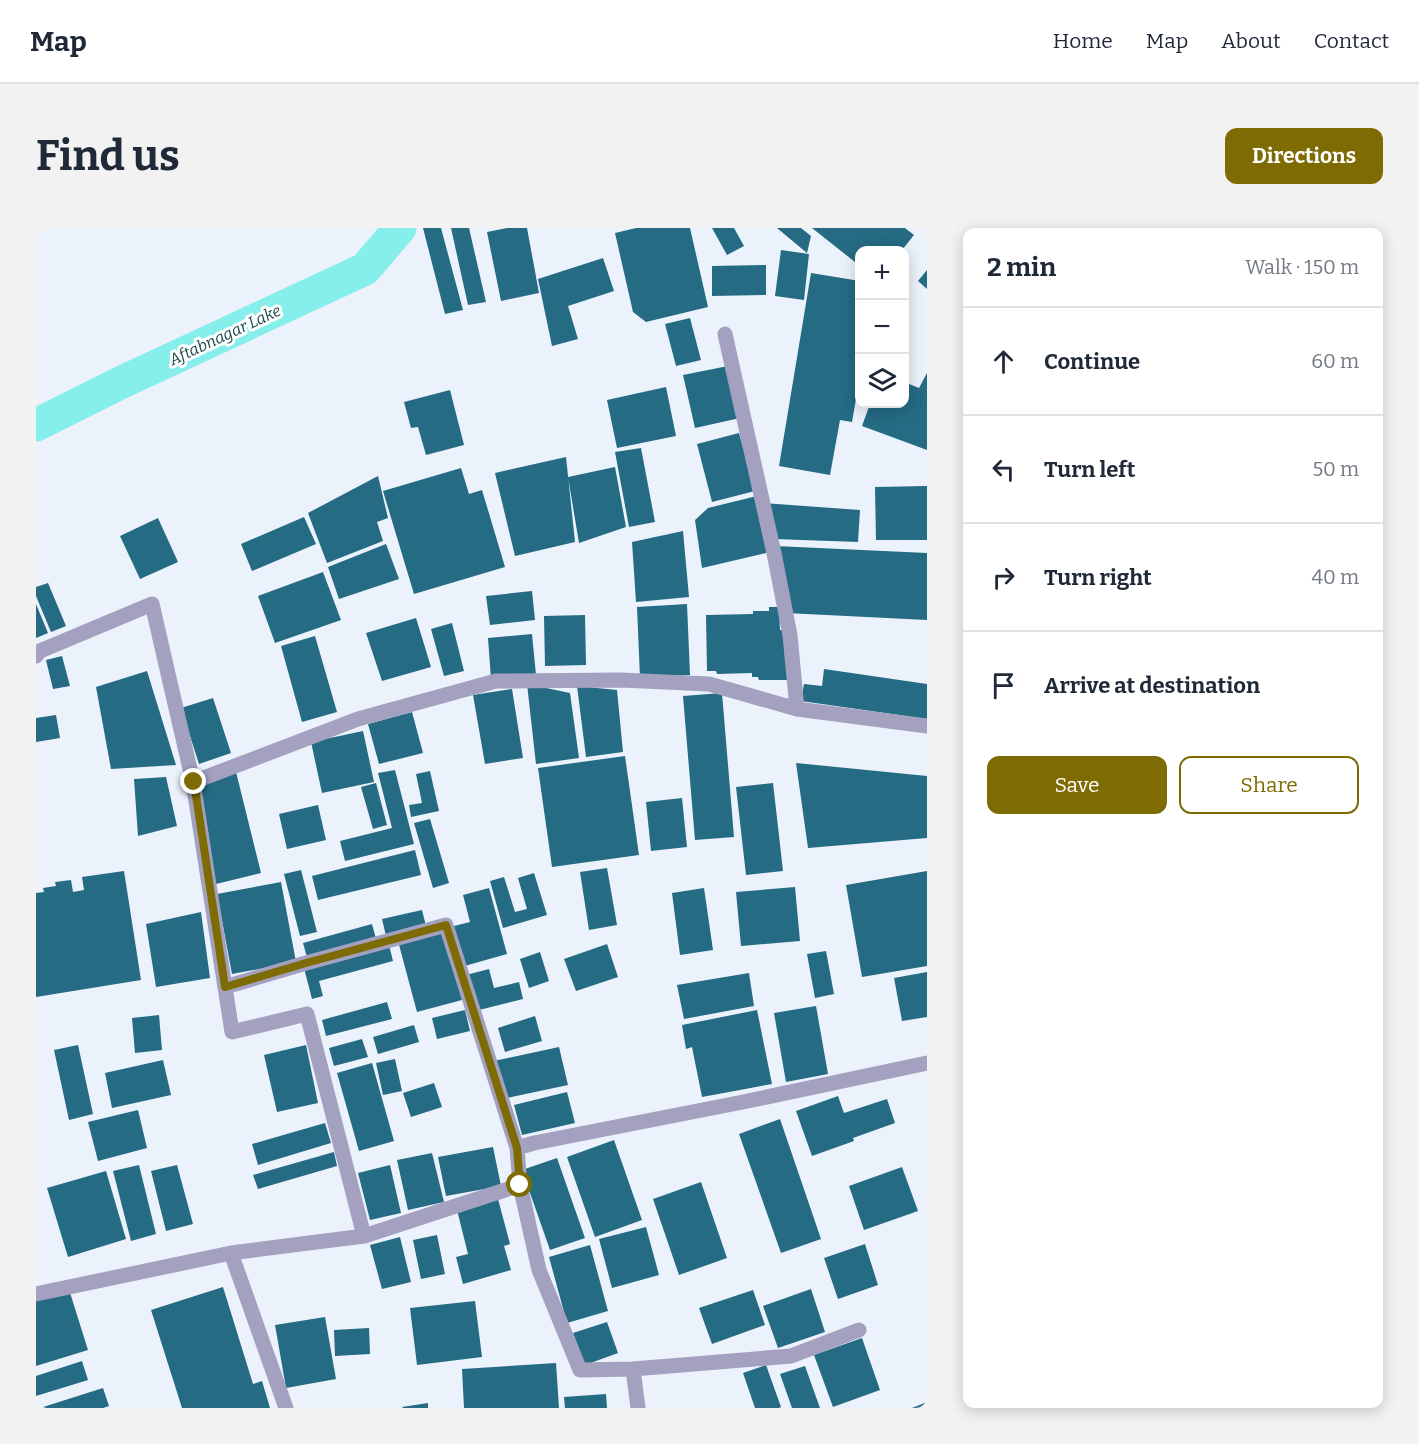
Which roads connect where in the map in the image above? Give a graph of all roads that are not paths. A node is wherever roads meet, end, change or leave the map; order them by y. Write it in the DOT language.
graph roads {
  1 [pos="725,334"];
  2 [pos="36,656"];
  3 [pos="797,710"];
  4 [pos="927,726"];
  5 [pos="194,782"];
  6 [pos="225,987"];
  7 [pos="927,1063"];
  8 [pos="517,1148"];
  9 [pos="520,1185"];
  10 [pos="364,1236"];
  11 [pos="231,1253"];
  12 [pos="36,1294"];
  13 [pos="860,1330"];
  14 [pos="633,1368"];
  15 [pos="286,1408"];
  16 [pos="638,1408"];
  1 -- 3 [label="street"];
  2 -- 5 [label="street"];
  3 -- 4 [label="street"];
  3 -- 5 [label="street"];
  5 -- 6 [label="street"];
  6 -- 8 [label="street"];
  6 -- 10 [label="street"];
  7 -- 8 [label="street"];
  8 -- 9 [label="street"];
  9 -- 10 [label="street"];
  9 -- 14 [label="street"];
  10 -- 11 [label="street"];
  11 -- 12 [label="street"];
  11 -- 15 [label="street"];
  13 -- 14 [label="street"];
  14 -- 16 [label="street"];
}
